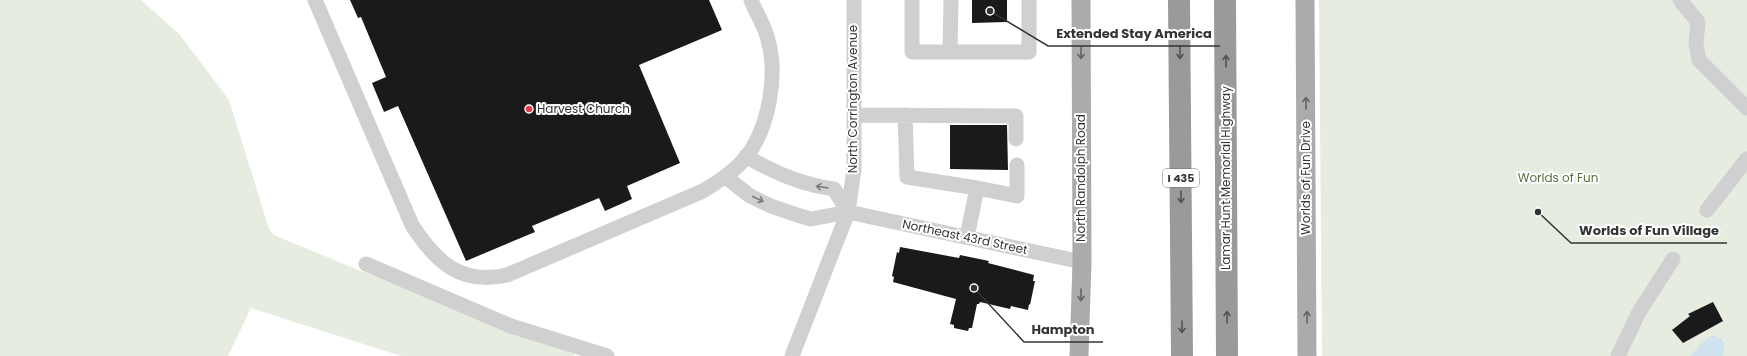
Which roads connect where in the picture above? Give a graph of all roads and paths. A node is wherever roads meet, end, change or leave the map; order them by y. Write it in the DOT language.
graph roads {
  1 [pos="315,0"];
  2 [pos="751,0"];
  3 [pos="854,0"];
  4 [pos="912,0"];
  5 [pos="951,0"];
  6 [pos="1029,0"];
  7 [pos="1081,0"];
  8 [pos="1180,0"];
  9 [pos="1225,0"];
  10 [pos="1306,0"];
  11 [pos="1680,0"];
  12 [pos="950,52"];
  13 [pos="1747,108"];
  14 [pos="854,115"];
  15 [pos="905,115"];
  16 [pos="1016,139"];
  17 [pos="746,156"];
  18 [pos="1747,159"];
  19 [pos="1017,165"];
  20 [pos="726,177"];
  21 [pos="977,188"];
  22 [pos="1707,210"];
  23 [pos="848,212"];
  24 [pos="967,237"];
  25 [pos="1673,259"];
  26 [pos="1082,262"];
  27 [pos="366,264"];
  28 [pos="607,356"];
  29 [pos="792,356"];
  30 [pos="1079,356"];
  31 [pos="1182,356"];
  32 [pos="1228,356"];
  33 [pos="1307,356"];
  34 [pos="1618,356"];
  1 -- 20 [label="street"];
  2 -- 17 [label="street"];
  3 -- 14 [label="street, North Corrington Avenue"];
  4 -- 12 [label="street"];
  5 -- 12 [label="street"];
  6 -- 12 [label="street"];
  7 -- 26 [label="main road, North Randolph Road, one-way"];
  8 -- 31 [label="highway, I 435, one-way"];
  32 -- 9 [label="highway, Lamar Hunt Memorial Highway, one-way"];
  33 -- 10 [label="main road, Worlds of Fun Drive, one-way"];
  11 -- 13 [label="street"];
  14 -- 15 [label="street"];
  14 -- 23 [label="street, North Corrington Avenue"];
  15 -- 16 [label="street"];
  15 -- 21 [label="street"];
  17 -- 20 [label="street"];
  23 -- 17 [label="street, one-way"];
  18 -- 22 [label="street"];
  19 -- 21 [label="street"];
  20 -- 23 [label="street, one-way"];
  21 -- 24 [label="street"];
  23 -- 24 [label="street, Northeast 43rd Street"];
  23 -- 29 [label="street, North Corrington Avenue"];
  24 -- 26 [label="street, Northeast 43rd Street"];
  25 -- 34 [label="street"];
  26 -- 30 [label="main road, North Randolph Road, one-way"];
  27 -- 28 [label="street"];
}
